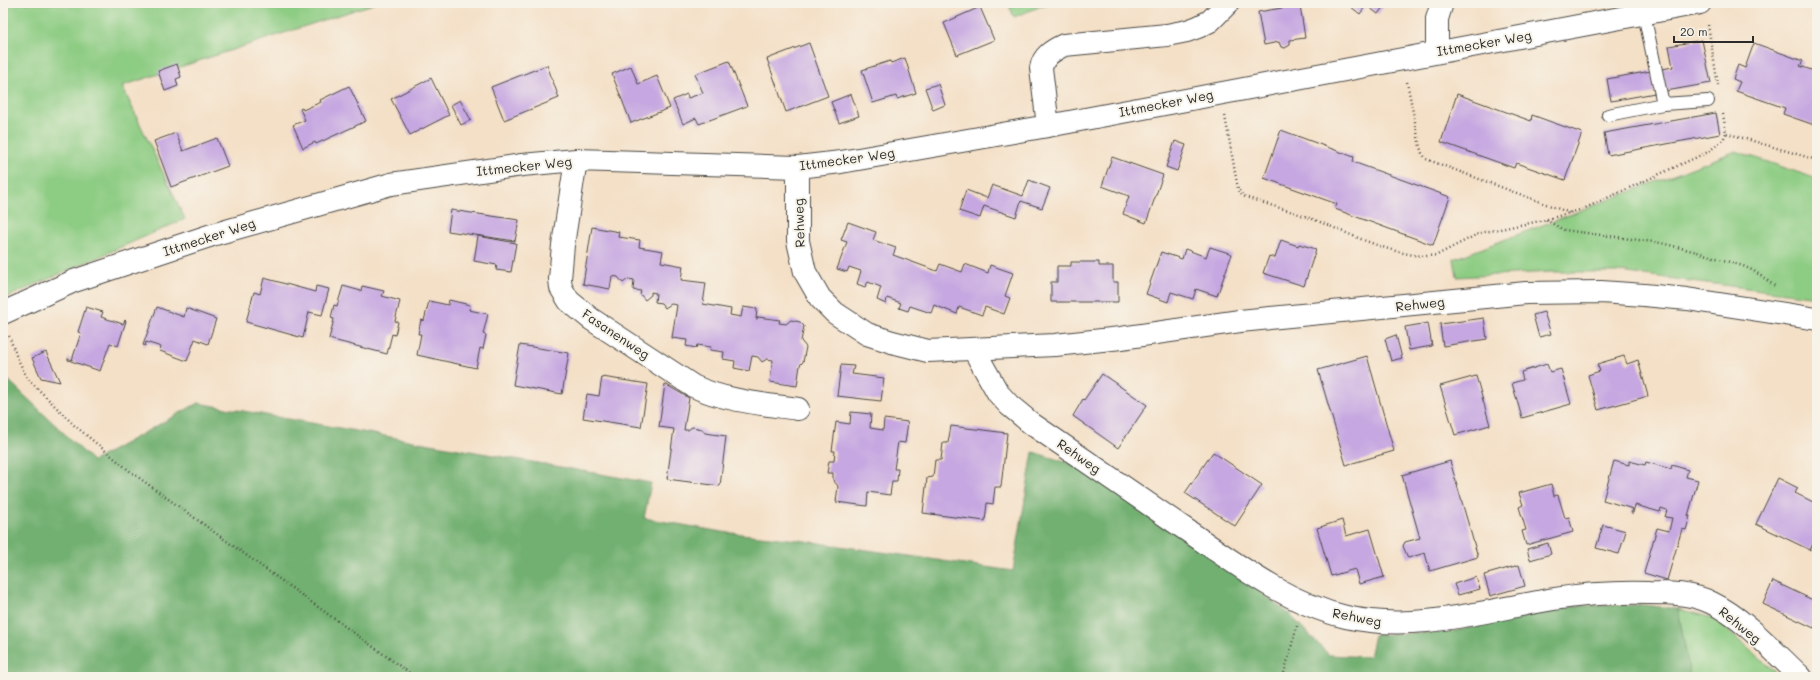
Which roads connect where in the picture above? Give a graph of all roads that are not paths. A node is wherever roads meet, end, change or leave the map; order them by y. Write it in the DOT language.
graph roads {
  1 [pos="1228,3"];
  2 [pos="1442,3"];
  3 [pos="1704,11"];
  4 [pos="1644,14"];
  5 [pos="1438,52"];
  6 [pos="1708,101"];
  7 [pos="1663,104"];
  8 [pos="1608,115"];
  9 [pos="1048,126"];
  10 [pos="576,160"];
  11 [pos="798,167"];
  12 [pos="1817,319"];
  13 [pos="5,322"];
  14 [pos="974,350"];
  15 [pos="798,409"];
  16 [pos="1800,677"];
  1 -- 9 [label="street"];
  2 -- 5 [label="street"];
  3 -- 4 [label="street, Ittmecker Weg"];
  4 -- 5 [label="street, Ittmecker Weg"];
  4 -- 7 [label="lane"];
  5 -- 9 [label="street, Ittmecker Weg"];
  6 -- 7 [label="lane"];
  7 -- 8 [label="lane"];
  9 -- 11 [label="street, Ittmecker Weg"];
  10 -- 11 [label="street, Ittmecker Weg"];
  10 -- 13 [label="street, Ittmecker Weg"];
  10 -- 15 [label="street, Fasanenweg"];
  11 -- 14 [label="street, Rehweg"];
  12 -- 14 [label="street, Rehweg"];
  14 -- 16 [label="street, Rehweg"];
}
